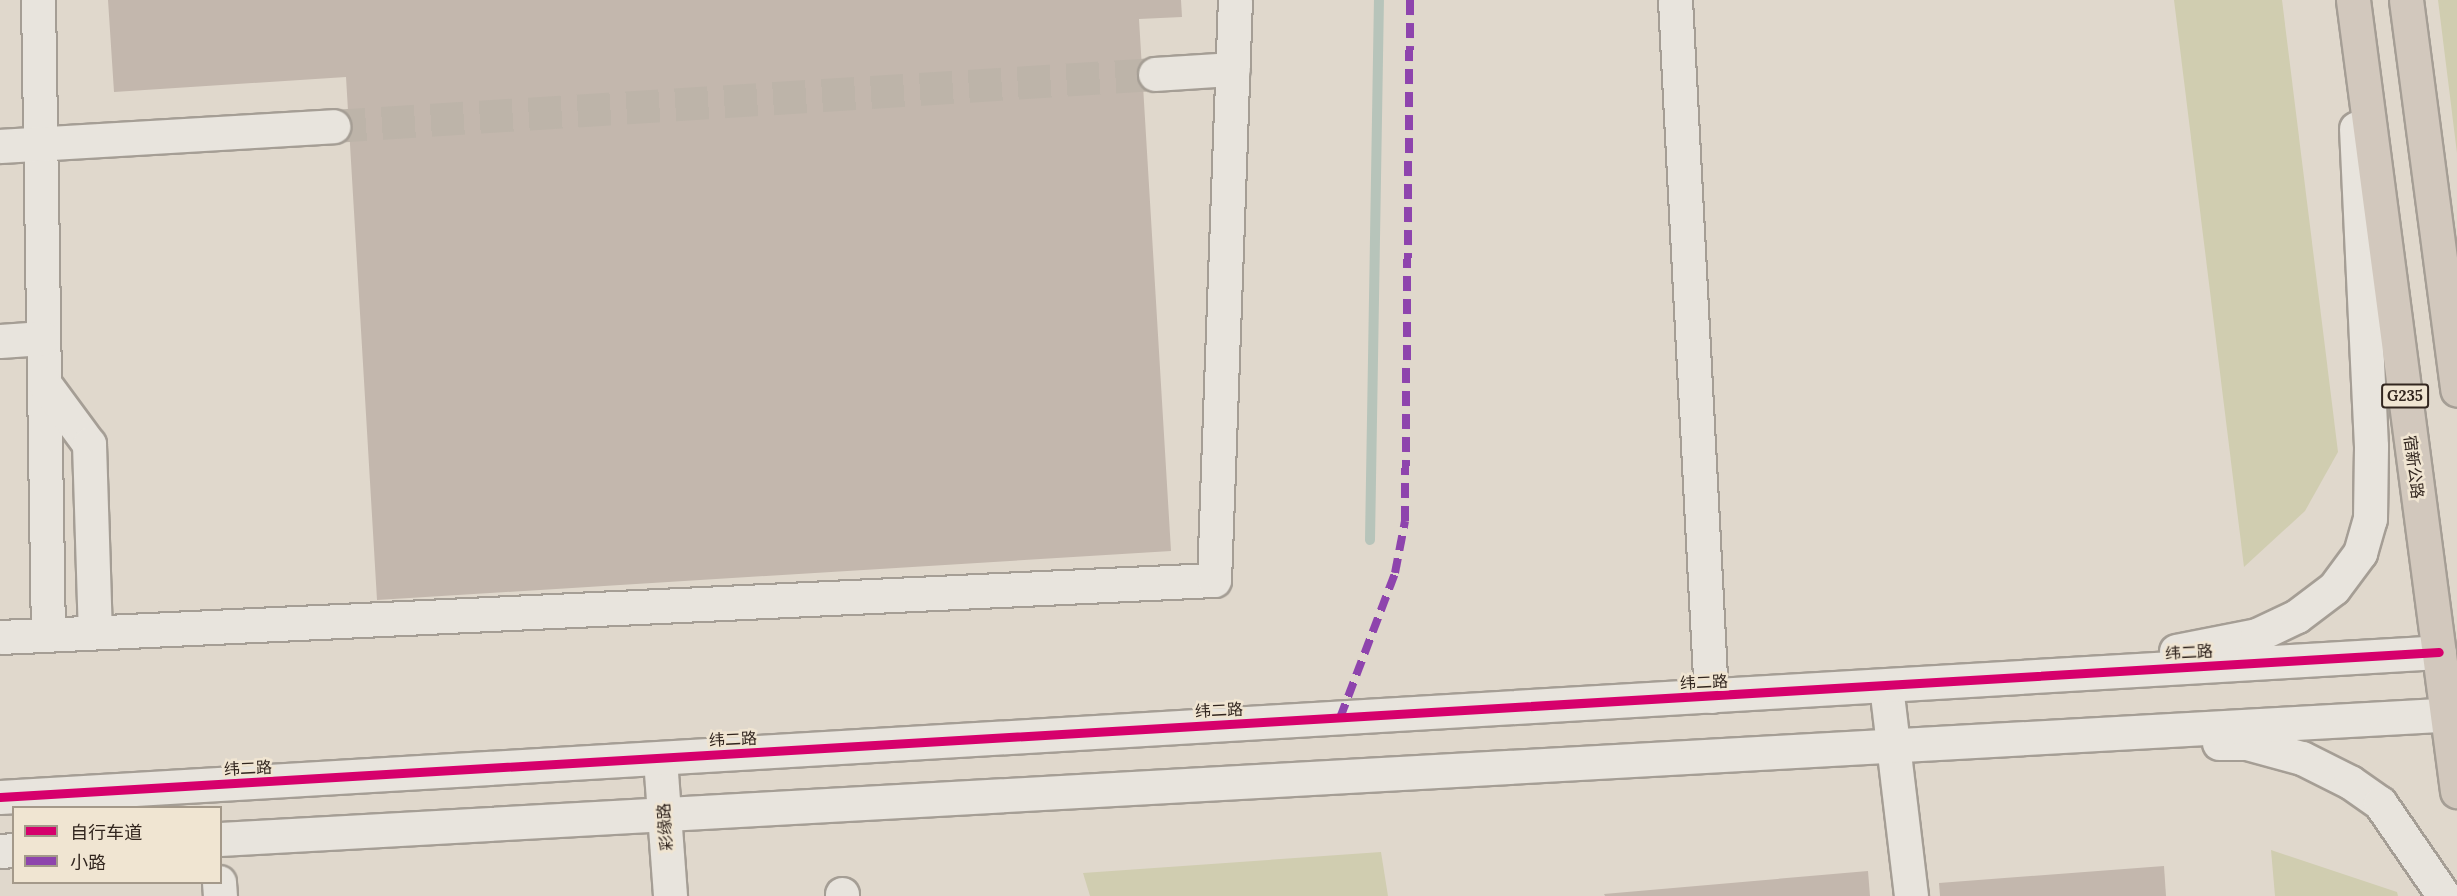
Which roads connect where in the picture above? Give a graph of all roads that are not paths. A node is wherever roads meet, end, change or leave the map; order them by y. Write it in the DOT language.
graph roads {
  1 [pos="38,0"];
  2 [pos="1236,0"];
  3 [pos="1674,0"];
  4 [pos="2351,0"];
  5 [pos="2406,0"];
  6 [pos="1233,69"];
  7 [pos="1155,74"];
  8 [pos="333,126"];
  9 [pos="40,143"];
  10 [pos="0,146"];
  11 [pos="43,338"];
  12 [pos="0,341"];
  13 [pos="44,383"];
  14 [pos="2457,390"];
  15 [pos="95,632"];
  16 [pos="48,634"];
  17 [pos="0,637"];
  18 [pos="2439,652"];
  19 [pos="2058,675"];
  20 [pos="1886,686"];
  21 [pos="1711,696"];
  22 [pos="2452,715"];
  23 [pos="1986,740"];
  24 [pos="1893,745"];
  25 [pos="660,759"];
  26 [pos="2457,791"];
  27 [pos="212,796"];
  28 [pos="0,797"];
  29 [pos="664,815"];
  30 [pos="222,839"];
  31 [pos="670,896"];
  32 [pos="1911,896"];
  33 [pos="2444,896"];
  1 -- 9 [label="street"];
  2 -- 6 [label="street"];
  3 -- 21 [label="street"];
  4 -- 18 [label="highway, 宿新公路 / G235"];
  4 -- 19 [label="street"];
  5 -- 14 [label="highway"];
  6 -- 7 [label="street"];
  6 -- 15 [label="street"];
  8 -- 9 [label="street"];
  9 -- 10 [label="street"];
  9 -- 11 [label="street"];
  11 -- 12 [label="street"];
  11 -- 13 [label="street"];
  13 -- 15 [label="street"];
  13 -- 16 [label="street"];
  15 -- 16 [label="street"];
  16 -- 17 [label="street"];
  18 -- 19 [label="street, 纬二路"];
  18 -- 22 [label="highway, 宿新公路 / G235"];
  19 -- 20 [label="street, 纬二路"];
  20 -- 21 [label="street, 纬二路"];
  20 -- 24 [label="street"];
  21 -- 25 [label="street, 纬二路"];
  22 -- 23 [label="street"];
  22 -- 26 [label="highway, 宿新公路 / G235"];
  23 -- 24 [label="street"];
  23 -- 33 [label="street"];
  24 -- 29 [label="street"];
  24 -- 32 [label="street"];
  25 -- 27 [label="street, 纬二路"];
  25 -- 29 [label="street, 彩缘路"];
  27 -- 28 [label="street, 纬二路"];
  29 -- 30 [label="street"];
  29 -- 31 [label="street, 彩缘路"];
}
